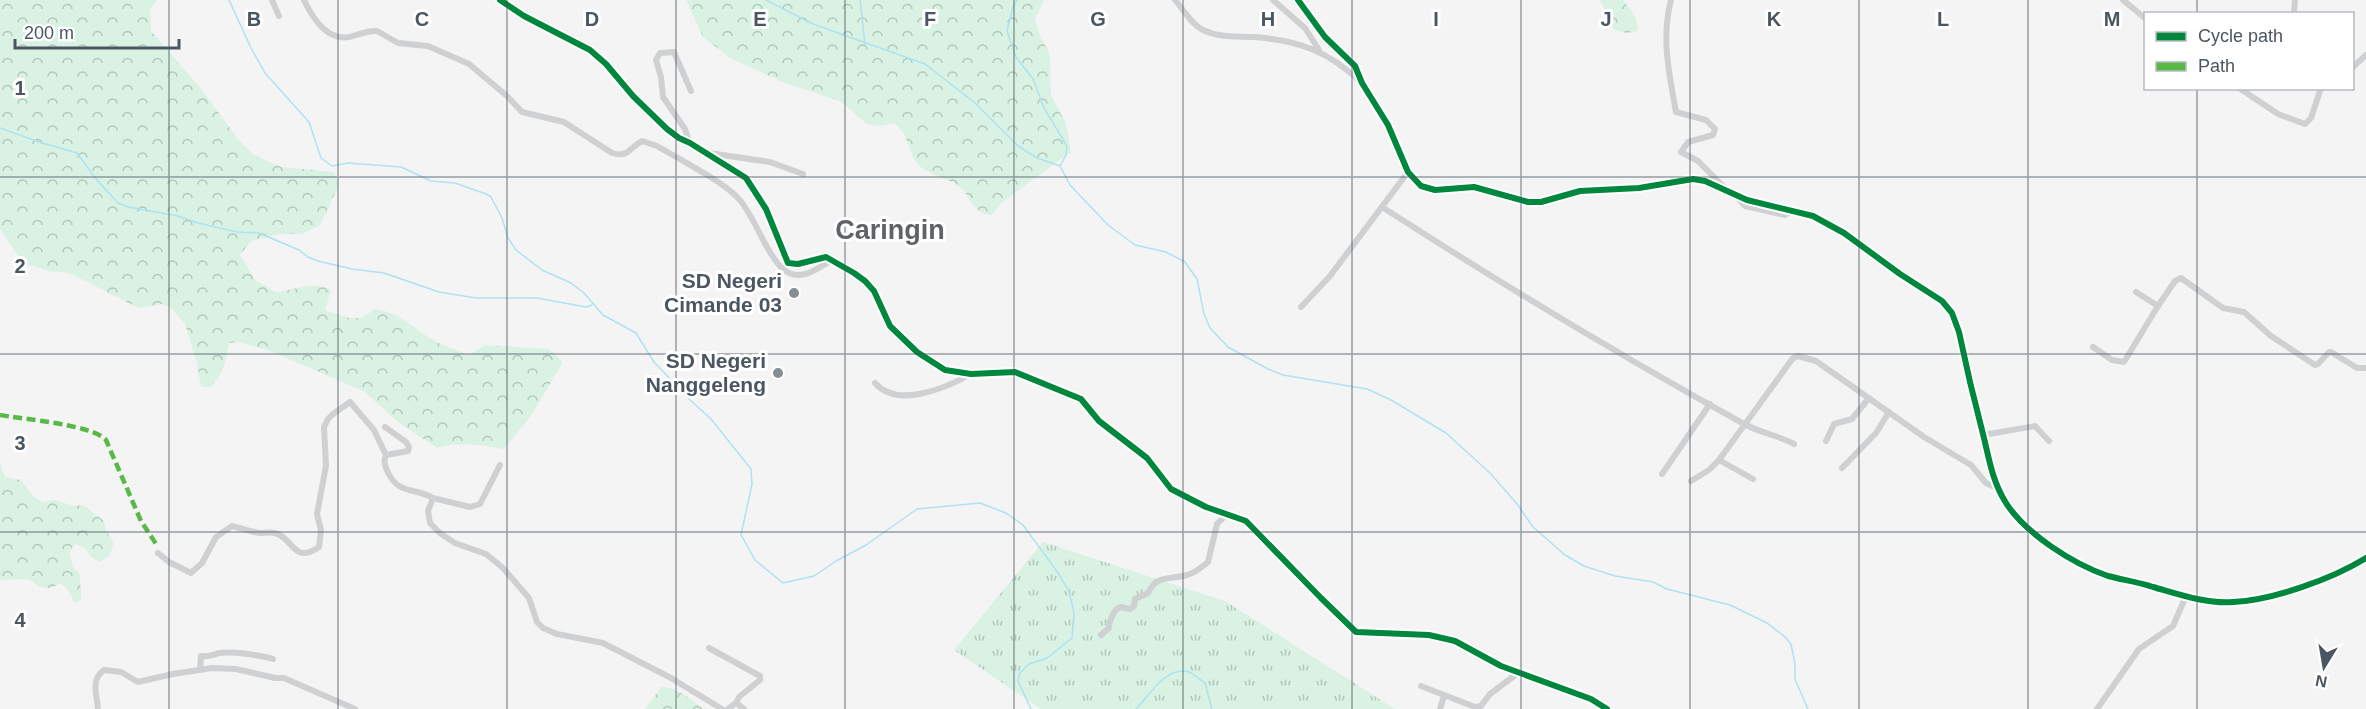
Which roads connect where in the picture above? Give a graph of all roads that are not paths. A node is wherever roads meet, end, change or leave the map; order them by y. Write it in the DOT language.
graph roads {
  1 [pos="272,0"];
  2 [pos="304,0"];
  3 [pos="500,0"];
  4 [pos="1175,0"];
  5 [pos="1274,0"];
  6 [pos="1298,0"];
  7 [pos="1671,0"];
  8 [pos="2123,0"];
  9 [pos="279,16"];
  10 [pos="2144,18"];
  11 [pos="1319,51"];
  12 [pos="2366,55"];
  13 [pos="2354,64"];
  14 [pos="1362,83"];
  15 [pos="2242,90"];
  16 [pos="2320,90"];
  17 [pos="691,91"];
  18 [pos="690,143"];
  19 [pos="708,153"];
  20 [pos="1408,172"];
  21 [pos="803,174"];
  22 [pos="1727,191"];
  23 [pos="1382,207"];
  24 [pos="832,260"];
  25 [pos="2136,292"];
  26 [pos="2158,306"];
  27 [pos="1301,307"];
  28 [pos="2093,347"];
  29 [pos="2366,368"];
  30 [pos="971,374"];
  31 [pos="875,383"];
  32 [pos="1869,398"];
  33 [pos="1710,404"];
  34 [pos="1889,411"];
  35 [pos="1746,425"];
  36 [pos="385,427"];
  37 [pos="1983,435"];
  38 [pos="1826,441"];
  39 [pos="2049,441"];
  40 [pos="1794,444"];
  41 [pos="386,454"];
  42 [pos="1719,460"];
  43 [pos="500,465"];
  44 [pos="1842,468"];
  45 [pos="1662,474"];
  46 [pos="1753,479"];
  47 [pos="1691,481"];
  48 [pos="1997,488"];
  49 [pos="433,498"];
  50 [pos="1227,514"];
  51 [pos="158,553"];
  52 [pos="2366,558"];
  53 [pos="2186,596"];
  54 [pos="1101,635"];
  55 [pos="709,648"];
  56 [pos="273,659"];
  57 [pos="200,670"];
  58 [pos="1518,673"];
  59 [pos="1421,687"];
  60 [pos="1444,696"];
  61 [pos="736,703"];
  62 [pos="1482,708"];
  63 [pos="98,709"];
  64 [pos="355,709"];
  65 [pos="722,709"];
  66 [pos="728,709"];
  67 [pos="744,709"];
  68 [pos="1440,709"];
  69 [pos="1607,709"];
  70 [pos="2097,709"];
  1 -- 9 [label="street"];
  2 -- 24 [label="street"];
  3 -- 18 [label="street"];
  4 -- 11 [label="street"];
  5 -- 11 [label="street"];
  6 -- 14 [label="street"];
  7 -- 22 [label="street"];
  8 -- 10 [label="street"];
  11 -- 14 [label="street"];
  12 -- 13 [label="street"];
  14 -- 20 [label="street"];
  15 -- 16 [label="street"];
  17 -- 18 [label="street"];
  18 -- 19 [label="street"];
  19 -- 21 [label="street"];
  19 -- 24 [label="street"];
  20 -- 22 [label="street"];
  20 -- 23 [label="street"];
  22 -- 37 [label="street"];
  23 -- 27 [label="street"];
  23 -- 33 [label="street"];
  24 -- 30 [label="street"];
  25 -- 26 [label="street"];
  26 -- 28 [label="street"];
  26 -- 29 [label="street"];
  30 -- 31 [label="street"];
  30 -- 50 [label="street"];
  32 -- 34 [label="street"];
  32 -- 35 [label="street"];
  32 -- 38 [label="street"];
  33 -- 35 [label="street"];
  33 -- 45 [label="street"];
  34 -- 44 [label="street"];
  34 -- 48 [label="street"];
  35 -- 40 [label="street"];
  35 -- 42 [label="street"];
  36 -- 41 [label="street"];
  37 -- 39 [label="street"];
  37 -- 48 [label="street"];
  41 -- 49 [label="street"];
  41 -- 51 [label="street"];
  42 -- 46 [label="street"];
  42 -- 47 [label="street"];
  43 -- 49 [label="street"];
  48 -- 53 [label="street"];
  49 -- 65 [label="street"];
  50 -- 54 [label="street"];
  50 -- 58 [label="street"];
  52 -- 53 [label="street"];
  53 -- 70 [label="street"];
  55 -- 61 [label="street"];
  56 -- 57 [label="street"];
  57 -- 63 [label="street"];
  57 -- 64 [label="street"];
  58 -- 62 [label="street"];
  58 -- 69 [label="street"];
  59 -- 60 [label="street"];
  60 -- 62 [label="street"];
  60 -- 68 [label="street"];
  61 -- 66 [label="street"];
  61 -- 67 [label="street"];
}
